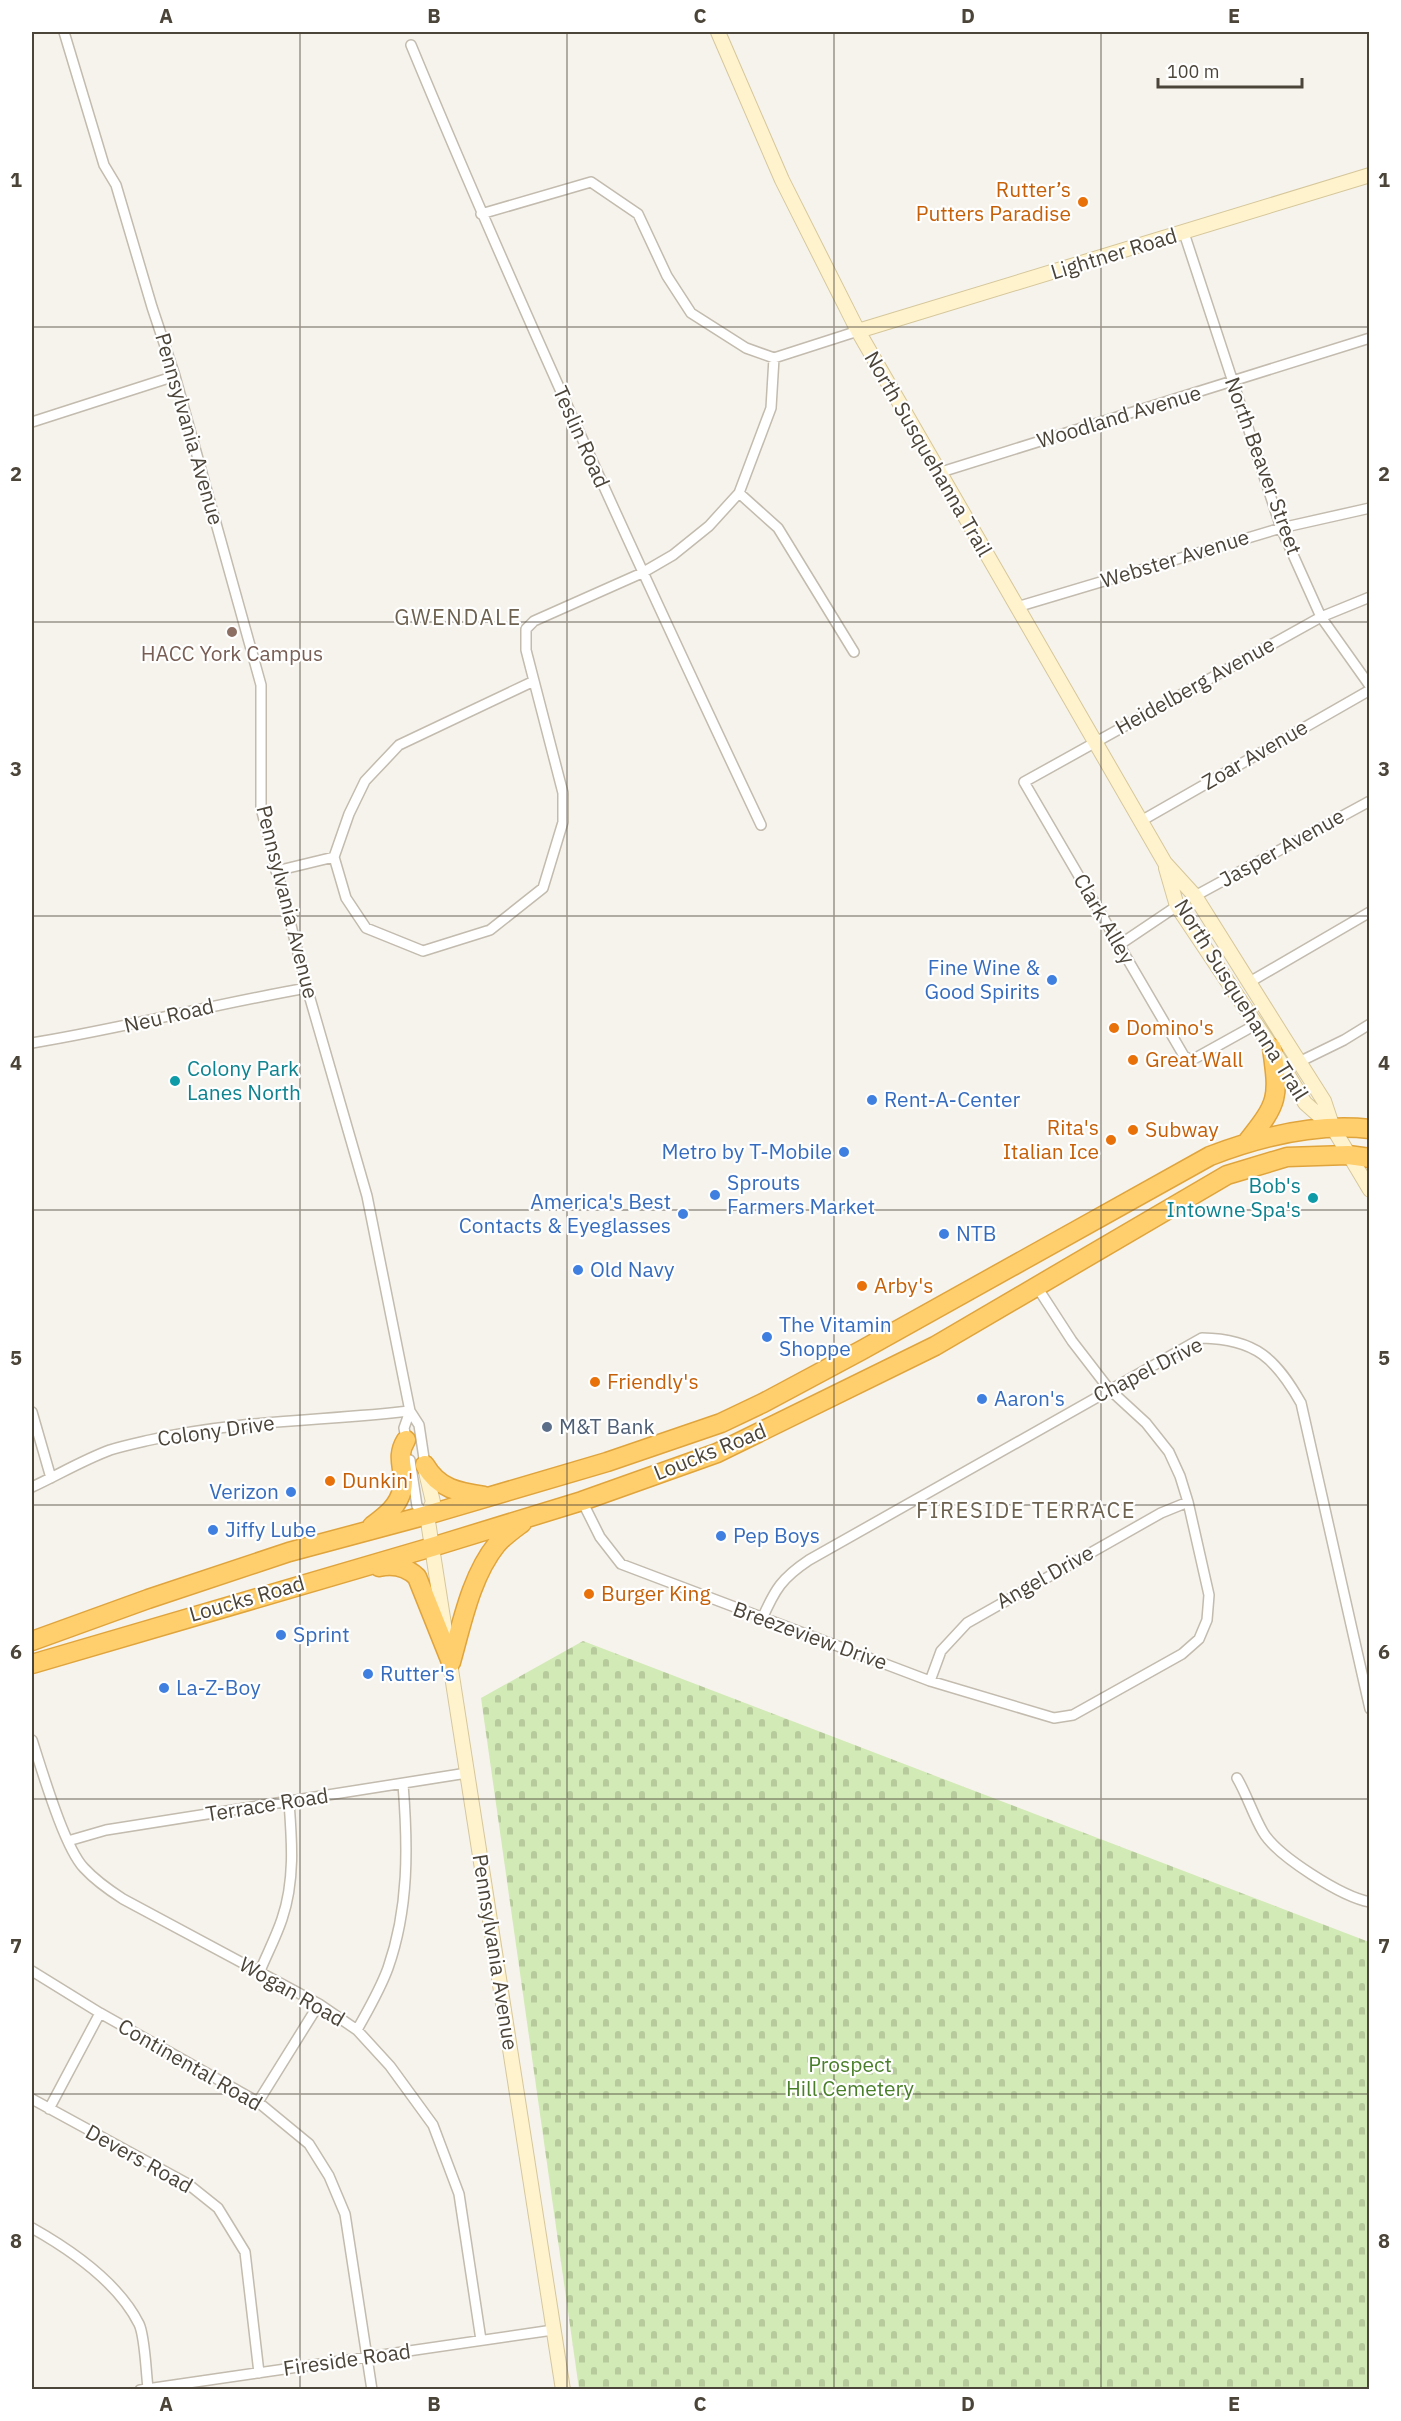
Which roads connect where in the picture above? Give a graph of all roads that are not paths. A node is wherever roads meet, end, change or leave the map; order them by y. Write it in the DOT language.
graph roads {
  1 [pos="64,32"];
  2 [pos="718,32"];
  3 [pos="411,45"];
  4 [pos="1370,175"];
  5 [pos="481,214"];
  6 [pos="1184,233"];
  7 [pos="858,331"];
  8 [pos="1370,338"];
  9 [pos="774,358"];
  10 [pos="175,376"];
  11 [pos="1232,382"];
  12 [pos="32,422"];
  13 [pos="938,473"];
  14 [pos="739,493"];
  15 [pos="1370,508"];
  16 [pos="1281,528"];
  17 [pos="642,573"];
  18 [pos="1370,597"];
  19 [pos="1017,607"];
  20 [pos="1322,616"];
  21 [pos="854,652"];
  22 [pos="534,681"];
  23 [pos="1370,688"];
  24 [pos="1094,742"];
  25 [pos="1024,782"];
  26 [pos="1370,801"];
  27 [pos="1141,821"];
  28 [pos="761,825"];
  29 [pos="334,857"];
  30 [pos="1165,863"];
  31 [pos="276,871"];
  32 [pos="1195,896"];
  33 [pos="1177,906"];
  34 [pos="1370,912"];
  35 [pos="1119,945"];
  36 [pos="1248,983"];
  37 [pos="307,988"];
  38 [pos="1370,1024"];
  39 [pos="1256,1025"];
  40 [pos="32,1043"];
  41 [pos="1272,1048"];
  42 [pos="1299,1062"];
  43 [pos="1333,1128"];
  44 [pos="1370,1129"];
  45 [pos="1247,1142"];
  46 [pos="1348,1155"];
  47 [pos="1370,1158"];
  48 [pos="1370,1190"];
  49 [pos="1037,1287"];
  50 [pos="1108,1389"];
  51 [pos="410,1411"];
  52 [pos="32,1412"];
  53 [pos="406,1440"];
  54 [pos="425,1465"];
  55 [pos="51,1478"];
  56 [pos="32,1487"];
  57 [pos="489,1497"];
  58 [pos="582,1501"];
  59 [pos="1188,1502"];
  60 [pos="427,1515"];
  61 [pos="530,1516"];
  62 [pos="366,1531"];
  63 [pos="432,1547"];
  64 [pos="333,1574"];
  65 [pos="762,1619"];
  66 [pos="32,1641"];
  67 [pos="451,1662"];
  68 [pos="32,1664"];
  69 [pos="930,1681"];
  70 [pos="1370,1709"];
  71 [pos="32,1740"];
  72 [pos="34,1756"];
  73 [pos="467,1773"];
  74 [pos="1238,1778"];
  75 [pos="403,1784"];
  76 [pos="290,1802"];
  77 [pos="68,1841"];
  78 [pos="1370,1902"];
  79 [pos="32,1971"];
  80 [pos="260,1971"];
  81 [pos="318,2004"];
  82 [pos="100,2013"];
  83 [pos="357,2030"];
  84 [pos="32,2099"];
  85 [pos="258,2102"];
  86 [pos="49,2109"];
  87 [pos="32,2228"];
  88 [pos="553,2330"];
  89 [pos="481,2340"];
  90 [pos="368,2357"];
  91 [pos="260,2373"];
  92 [pos="144,2389"];
  93 [pos="372,2390"];
  94 [pos="563,2390"];
  1 -- 10 [label="street, Pennsylvania Avenue"];
  2 -- 7 [label="main road, North Susquehanna Trail"];
  3 -- 5 [label="street, Teslin Road"];
  4 -- 6 [label="main road, Lightner Road"];
  5 -- 9 [label="street"];
  5 -- 17 [label="street, Teslin Road"];
  6 -- 7 [label="main road, Lightner Road"];
  6 -- 11 [label="street, North Beaver Street"];
  7 -- 9 [label="street"];
  7 -- 13 [label="main road, North Susquehanna Trail"];
  8 -- 11 [label="street, Woodland Avenue"];
  9 -- 14 [label="street"];
  10 -- 12 [label="street"];
  10 -- 31 [label="street, Pennsylvania Avenue"];
  11 -- 13 [label="street, Woodland Avenue"];
  11 -- 16 [label="street, North Beaver Street"];
  13 -- 19 [label="main road, North Susquehanna Trail"];
  14 -- 17 [label="street"];
  14 -- 21 [label="street"];
  15 -- 16 [label="street, Webster Avenue"];
  16 -- 19 [label="street, Webster Avenue"];
  16 -- 20 [label="street, North Beaver Street"];
  17 -- 22 [label="street"];
  17 -- 28 [label="street, Teslin Road"];
  18 -- 20 [label="street, Heidelberg Avenue"];
  19 -- 24 [label="main road, North Susquehanna Trail"];
  20 -- 23 [label="street, North Beaver Street"];
  20 -- 24 [label="street, Heidelberg Avenue"];
  22 -- 29 [label="street"];
  22 -- 29 [label="street"];
  23 -- 27 [label="street, Zoar Avenue"];
  24 -- 25 [label="street, Heidelberg Avenue"];
  24 -- 27 [label="main road, North Susquehanna Trail"];
  25 -- 35 [label="street, Clark Alley"];
  26 -- 32 [label="street, Jasper Avenue"];
  27 -- 30 [label="main road, North Susquehanna Trail"];
  29 -- 31 [label="street"];
  30 -- 32 [label="main road, North Susquehanna Trail"];
  30 -- 33 [label="main road, North Susquehanna Trail"];
  31 -- 37 [label="street, Pennsylvania Avenue"];
  32 -- 36 [label="main road, North Susquehanna Trail"];
  33 -- 35 [label="street"];
  33 -- 39 [label="main road, North Susquehanna Trail"];
  34 -- 36 [label="street"];
  35 -- 39 [label="street, Clark Alley"];
  36 -- 42 [label="main road, North Susquehanna Trail"];
  37 -- 40 [label="street, Neu Road"];
  37 -- 51 [label="street, Pennsylvania Avenue"];
  38 -- 42 [label="street"];
  39 -- 41 [label="main road, North Susquehanna Trail"];
  41 -- 43 [label="main road, North Susquehanna Trail"];
  41 -- 45 [label="highway"];
  42 -- 43 [label="main road, North Susquehanna Trail"];
  43 -- 44 [label="highway, Loucks Road"];
  43 -- 45 [label="highway, Loucks Road"];
  43 -- 46 [label="main road, North Susquehanna Trail"];
  45 -- 57 [label="highway, Loucks Road"];
  46 -- 47 [label="highway, Loucks Road"];
  46 -- 48 [label="main road, North Susquehanna Trail"];
  46 -- 49 [label="highway, Loucks Road"];
  49 -- 50 [label="street"];
  49 -- 58 [label="highway, Loucks Road"];
  50 -- 59 [label="street"];
  50 -- 65 [label="street, Chapel Drive"];
  50 -- 70 [label="street, Chapel Drive"];
  51 -- 53 [label="street, Pennsylvania Avenue"];
  51 -- 54 [label="street, Pennsylvania Avenue"];
  51 -- 55 [label="street, Colony Drive"];
  52 -- 55 [label="street"];
  53 -- 60 [label="street, Pennsylvania Avenue"];
  53 -- 62 [label="highway"];
  54 -- 57 [label="highway"];
  54 -- 60 [label="main road, Pennsylvania Avenue"];
  55 -- 56 [label="street, Colony Drive"];
  57 -- 60 [label="highway, Loucks Road"];
  58 -- 61 [label="highway, Loucks Road"];
  58 -- 65 [label="street, Breezeview Drive"];
  59 -- 69 [label="street, Angel Drive"];
  59 -- 69 [label="street, Breezeview Drive"];
  60 -- 62 [label="highway, Loucks Road"];
  60 -- 63 [label="main road, Pennsylvania Avenue"];
  61 -- 63 [label="highway, Loucks Road"];
  61 -- 67 [label="highway"];
  62 -- 66 [label="highway, Loucks Road"];
  63 -- 64 [label="highway, Loucks Road"];
  63 -- 67 [label="main road, Pennsylvania Avenue"];
  64 -- 67 [label="highway"];
  64 -- 68 [label="highway, Loucks Road"];
  65 -- 69 [label="street, Breezeview Drive"];
  67 -- 73 [label="main road, Pennsylvania Avenue"];
  71 -- 72 [label="street, Wogan Road"];
  72 -- 77 [label="street, Wogan Road"];
  73 -- 75 [label="street, Terrace Road"];
  73 -- 88 [label="main road, Pennsylvania Avenue"];
  74 -- 78 [label="street"];
  75 -- 76 [label="street, Terrace Road"];
  75 -- 83 [label="street"];
  76 -- 77 [label="street, Terrace Road"];
  76 -- 80 [label="street"];
  77 -- 80 [label="street, Wogan Road"];
  79 -- 82 [label="street, Continental Road"];
  80 -- 81 [label="street, Wogan Road"];
  81 -- 83 [label="street, Wogan Road"];
  81 -- 85 [label="street"];
  82 -- 85 [label="street, Continental Road"];
  82 -- 86 [label="street"];
  83 -- 89 [label="street, Wogan Road"];
  84 -- 86 [label="street, Devers Road"];
  85 -- 90 [label="street, Continental Road"];
  86 -- 91 [label="street, Devers Road"];
  87 -- 92 [label="street"];
  88 -- 89 [label="street, Fireside Road"];
  88 -- 94 [label="main road, Pennsylvania Avenue"];
  89 -- 90 [label="street, Fireside Road"];
  90 -- 91 [label="street, Fireside Road"];
  90 -- 93 [label="street, Continental Road"];
  91 -- 92 [label="street, Fireside Road"];
}
